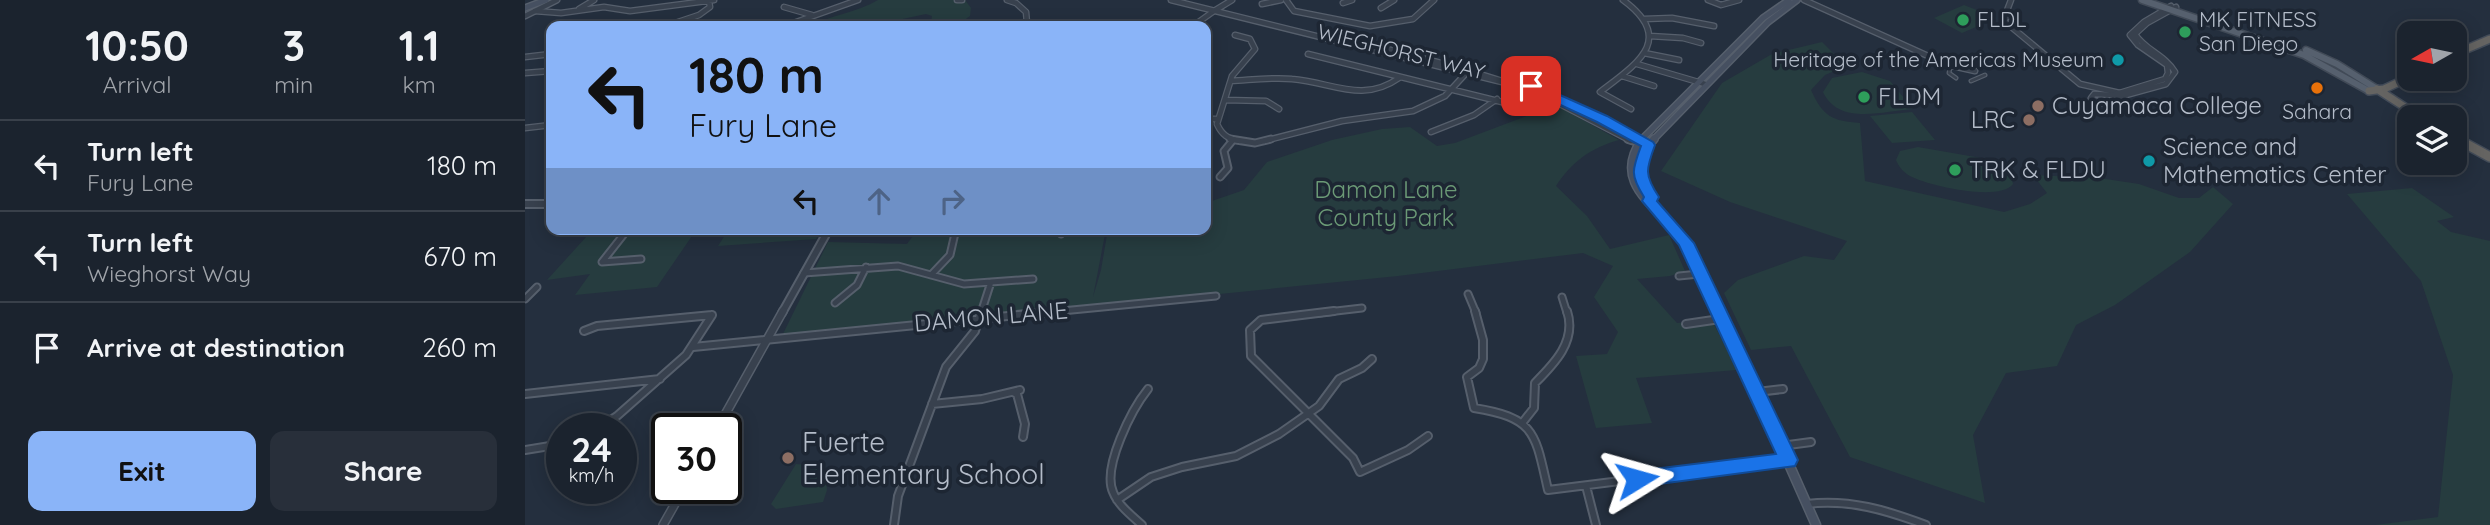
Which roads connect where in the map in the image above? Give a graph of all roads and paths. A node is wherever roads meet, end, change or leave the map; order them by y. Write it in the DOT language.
graph roads {
  1 [pos="546,0"];
  2 [pos="557,0"];
  3 [pos="594,0"];
  4 [pos="858,0"];
  5 [pos="1007,0"];
  6 [pos="1171,0"];
  7 [pos="1187,0"];
  8 [pos="1233,0"];
  9 [pos="1283,0"];
  10 [pos="1352,0"];
  11 [pos="1394,0"];
  12 [pos="1434,0"];
  13 [pos="1623,0"];
  14 [pos="1708,0"];
  15 [pos="1739,0"];
  16 [pos="1789,0"];
  17 [pos="1797,0"];
  18 [pos="1804,0"];
  19 [pos="1812,0"];
  20 [pos="2011,0"];
  21 [pos="2142,0"];
  22 [pos="2153,0"];
  23 [pos="712,1"];
  24 [pos="664,3"];
  25 [pos="1343,3"];
  26 [pos="1262,4"];
  27 [pos="785,7"];
  28 [pos="525,8"];
  29 [pos="1381,8"];
  30 [pos="2170,8"];
  31 [pos="1216,9"];
  32 [pos="535,11"];
  33 [pos="577,11"];
  34 [pos="812,15"];
  35 [pos="525,16"];
  36 [pos="1644,19"];
  37 [pos="2003,20"];
  38 [pos="680,21"];
  39 [pos="797,21"];
  40 [pos="1027,21"];
  41 [pos="1200,21"];
  42 [pos="1386,24"];
  43 [pos="1714,26"];
  44 [pos="2490,33"];
  45 [pos="1235,34"];
  46 [pos="1388,34"];
  47 [pos="1650,36"];
  48 [pos="2490,39"];
  49 [pos="1701,43"];
  50 [pos="2467,43"];
  51 [pos="1912,48"];
  52 [pos="2467,49"];
  53 [pos="1926,51"];
  54 [pos="1307,54"];
  55 [pos="1644,54"];
  56 [pos="546,55"];
  57 [pos="525,57"];
  58 [pos="1679,60"];
  59 [pos="1637,64"];
  60 [pos="1950,68"];
  61 [pos="546,71"];
  62 [pos="1468,71"];
  63 [pos="525,73"];
  64 [pos="1985,75"];
  65 [pos="1622,76"];
  66 [pos="1399,78"];
  67 [pos="1956,78"];
  68 [pos="2397,78"];
  69 [pos="1971,80"];
  70 [pos="1231,81"];
  71 [pos="1697,82"];
  72 [pos="2397,83"];
  73 [pos="1705,84"];
  74 [pos="1654,86"];
  75 [pos="1451,89"];
  76 [pos="2373,90"];
  77 [pos="2124,94"];
  78 [pos="1497,99"];
  79 [pos="1226,100"];
  80 [pos="2399,105"];
  81 [pos="1514,106"];
  82 [pos="2397,108"];
  83 [pos="1279,109"];
  84 [pos="1631,109"];
  85 [pos="1211,119"];
  86 [pos="1218,119"];
  87 [pos="546,126"];
  88 [pos="525,128"];
  89 [pos="1431,132"];
  90 [pos="1233,140"];
  91 [pos="1639,141"];
  92 [pos="1648,145"];
  93 [pos="2467,145"];
  94 [pos="2467,151"];
  95 [pos="2490,157"];
  96 [pos="2490,163"];
  97 [pos="1220,177"];
  98 [pos="1649,201"];
  99 [pos="525,204"];
  100 [pos="546,204"];
  101 [pos="623,235"];
  102 [pos="826,235"];
  103 [pos="954,235"];
  104 [pos="641,258"];
  105 [pos="866,267"];
  106 [pos="804,273"];
  107 [pos="1699,274"];
  108 [pos="931,275"];
  109 [pos="1679,276"];
  110 [pos="1033,279"];
  111 [pos="991,282"];
  112 [pos="537,287"];
  113 [pos="1468,294"];
  114 [pos="1216,296"];
  115 [pos="1562,297"];
  116 [pos="525,299"];
  117 [pos="835,303"];
  118 [pos="1362,308"];
  119 [pos="979,318"];
  120 [pos="1720,319"];
  121 [pos="1686,324"];
  122 [pos="584,331"];
  123 [pos="767,340"];
  124 [pos="693,347"];
  125 [pos="1372,359"];
  126 [pos="660,379"];
  127 [pos="1783,388"];
  128 [pos="1148,389"];
  129 [pos="1758,392"];
  130 [pos="525,394"];
  131 [pos="932,404"];
  132 [pos="620,413"];
  133 [pos="726,413"];
  134 [pos="1309,413"];
  135 [pos="1523,422"];
  136 [pos="1428,436"];
  137 [pos="1023,437"];
  138 [pos="1811,442"];
  139 [pos="1781,446"];
  140 [pos="546,447"];
  141 [pos="525,450"];
  142 [pos="1789,460"];
  143 [pos="1586,486"];
  144 [pos="1117,500"];
  145 [pos="675,504"];
  146 [pos="1807,504"];
  147 [pos="1902,516"];
  148 [pos="663,525"];
  149 [pos="894,525"];
  150 [pos="1142,525"];
  151 [pos="1597,525"];
  152 [pos="1816,525"];
  153 [pos="1898,525"];
  154 [pos="1926,525"];
  1 -- 28 [label="main road"];
  2 -- 32 [label="street"];
  3 -- 33 [label="street"];
  4 -- 34 [label="street"];
  5 -- 40 [label="street"];
  6 -- 31 [label="street, WIEGHORST WAY"];
  7 -- 31 [label="street, WIEGHORST WAY"];
  8 -- 31 [label="street"];
  9 -- 26 [label="street"];
  9 -- 42 [label="street"];
  10 -- 25 [label="street"];
  11 -- 29 [label="street"];
  12 -- 42 [label="street"];
  13 -- 36 [label="street"];
  14 -- 15 [label="street"];
  16 -- 71 [label="main road"];
  17 -- 73 [label="main road"];
  18 -- 51 [label="street"];
  19 -- 53 [label="street"];
  20 -- 37 [label="street"];
  21 -- 30 [label="main road"];
  22 -- 30 [label="main road"];
  23 -- 24 [label="street"];
  23 -- 38 [label="street"];
  24 -- 33 [label="street"];
  27 -- 34 [label="street"];
  30 -- 76 [label="main road"];
  30 -- 77 [label="street"];
  31 -- 41 [label="street"];
  31 -- 62 [label="street, WIEGHORST WAY"];
  32 -- 33 [label="street"];
  32 -- 35 [label="street"];
  34 -- 39 [label="street"];
  36 -- 43 [label="street"];
  36 -- 47 [label="street"];
  37 -- 77 [label="street"];
  42 -- 46 [label="street"];
  44 -- 50 [label="highway"];
  45 -- 70 [label="street"];
  47 -- 49 [label="street"];
  47 -- 55 [label="street"];
  48 -- 52 [label="highway"];
  51 -- 53 [label="street"];
  51 -- 53 [label="street"];
  54 -- 66 [label="street"];
  55 -- 58 [label="street"];
  55 -- 59 [label="street"];
  56 -- 57 [label="street"];
  59 -- 65 [label="street"];
  59 -- 71 [label="street"];
  60 -- 67 [label="street"];
  61 -- 63 [label="street"];
  62 -- 75 [label="street"];
  62 -- 91 [label="street, WIEGHORST WAY"];
  64 -- 69 [label="street"];
  65 -- 74 [label="street"];
  65 -- 84 [label="street"];
  66 -- 70 [label="street"];
  66 -- 75 [label="street"];
  68 -- 76 [label="highway"];
  70 -- 79 [label="street"];
  71 -- 73 [label="street"];
  71 -- 91 [label="main road"];
  72 -- 76 [label="highway"];
  73 -- 92 [label="main road"];
  75 -- 78 [label="street"];
  75 -- 90 [label="street"];
  76 -- 80 [label="highway"];
  76 -- 82 [label="highway"];
  77 -- 77 [label="street"];
  78 -- 81 [label="street"];
  78 -- 89 [label="street"];
  79 -- 83 [label="street"];
  79 -- 86 [label="street"];
  85 -- 86 [label="street"];
  86 -- 90 [label="street"];
  87 -- 88 [label="street"];
  90 -- 97 [label="street"];
  91 -- 92 [label="street, WIEGHORST WAY"];
  91 -- 98 [label="main road"];
  92 -- 98 [label="main road"];
  93 -- 95 [label="highway"];
  94 -- 96 [label="highway"];
  98 -- 107 [label="main road"];
  99 -- 100 [label="street"];
  101 -- 104 [label="street"];
  102 -- 106 [label="street"];
  103 -- 108 [label="street"];
  105 -- 106 [label="street"];
  105 -- 108 [label="street"];
  105 -- 117 [label="street"];
  106 -- 123 [label="street"];
  107 -- 109 [label="street"];
  107 -- 120 [label="main road"];
  108 -- 111 [label="street"];
  110 -- 111 [label="street"];
  111 -- 119 [label="street"];
  112 -- 116 [label="street"];
  113 -- 135 [label="street"];
  114 -- 119 [label="street, DAMON LANE"];
  115 -- 135 [label="street"];
  118 -- 134 [label="street"];
  119 -- 123 [label="street, DAMON LANE"];
  119 -- 131 [label="street"];
  120 -- 121 [label="street"];
  120 -- 129 [label="main road"];
  122 -- 124 [label="street"];
  123 -- 124 [label="street, DAMON LANE"];
  123 -- 133 [label="street"];
  124 -- 126 [label="street"];
  125 -- 134 [label="street"];
  126 -- 130 [label="street"];
  126 -- 132 [label="street"];
  127 -- 129 [label="street"];
  128 -- 144 [label="street"];
  129 -- 139 [label="main road"];
  131 -- 137 [label="street"];
  131 -- 149 [label="street"];
  134 -- 136 [label="street"];
  134 -- 144 [label="street"];
  135 -- 143 [label="street"];
  138 -- 139 [label="street"];
  139 -- 142 [label="main road"];
  140 -- 141 [label="street"];
  142 -- 143 [label="street"];
  142 -- 146 [label="main road"];
  143 -- 151 [label="street"];
  144 -- 150 [label="street"];
  145 -- 148 [label="street"];
  146 -- 147 [label="street"];
  146 -- 152 [label="main road"];
  147 -- 153 [label="street"];
  147 -- 154 [label="street"];
}
